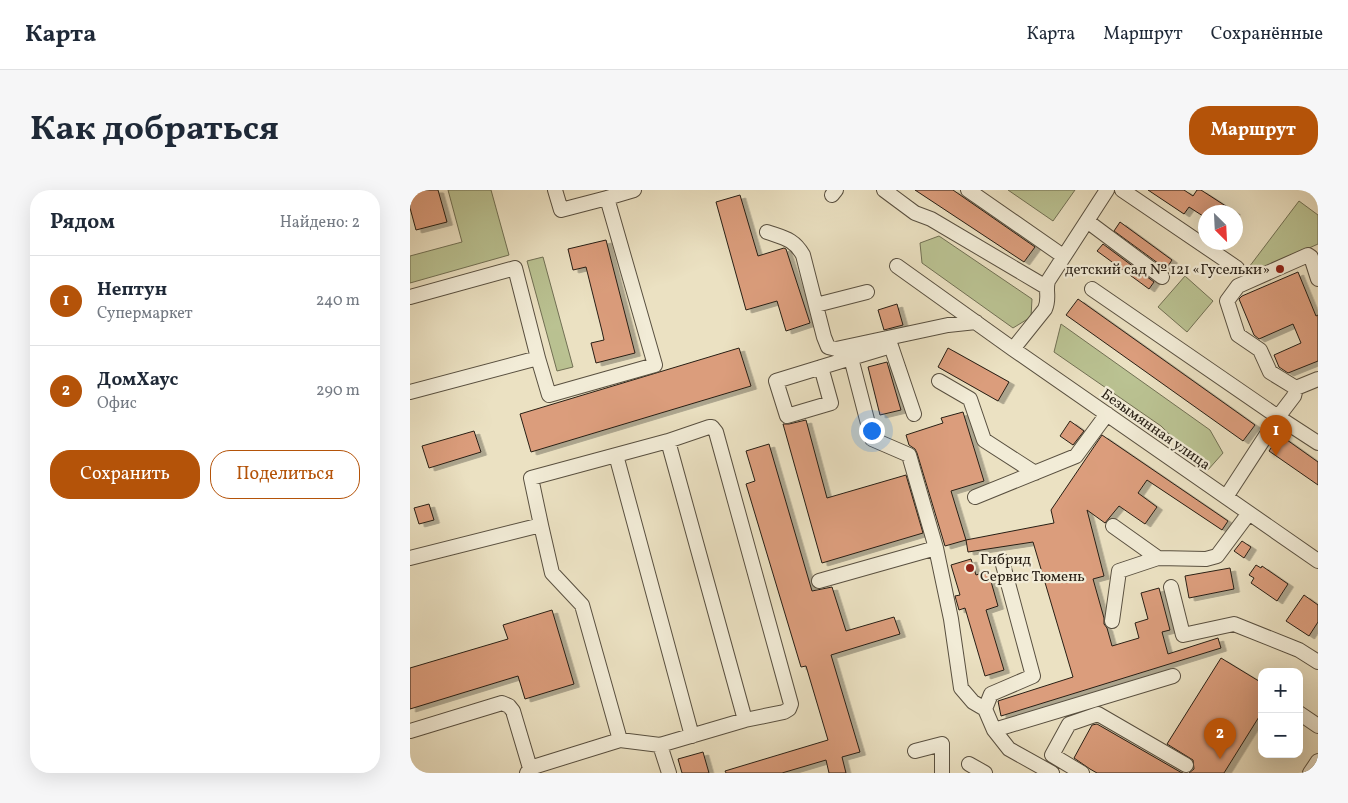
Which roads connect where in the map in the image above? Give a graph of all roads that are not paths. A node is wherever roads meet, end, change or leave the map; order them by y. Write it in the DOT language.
graph roads {
  1 [pos="555,190"];
  2 [pos="634,190"];
  3 [pos="884,190"];
  4 [pos="968,190"];
  5 [pos="1107,190"];
  6 [pos="1122,190"];
  7 [pos="608,198"];
  8 [pos="1088,221"];
  9 [pos="768,232"];
  10 [pos="1064,256"];
  11 [pos="896,266"];
  12 [pos="1237,268"];
  13 [pos="1162,277"];
  14 [pos="1318,279"];
  15 [pos="1046,287"];
  16 [pos="1092,289"];
  17 [pos="867,292"];
  18 [pos="410,297"];
  19 [pos="816,306"];
  20 [pos="976,322"];
  21 [pos="1013,349"];
  22 [pos="538,358"];
  23 [pos="851,358"];
  24 [pos="821,368"];
  25 [pos="1318,379"];
  26 [pos="939,381"];
  27 [pos="1296,388"];
  28 [pos="410,392"];
  29 [pos="914,414"];
  30 [pos="1107,414"];
  31 [pos="1278,417"];
  32 [pos="668,441"];
  33 [pos="1318,443"];
  34 [pos="616,455"];
  35 [pos="1035,473"];
  36 [pos="975,497"];
  37 [pos="1226,497"];
  38 [pos="1249,513"];
  39 [pos="541,525"];
  40 [pos="1113,526"];
  41 [pos="936,548"];
  42 [pos="410,558"];
  43 [pos="1158,558"];
  44 [pos="1002,561"];
  45 [pos="1318,561"];
  46 [pos="819,581"];
  47 [pos="1171,587"];
  48 [pos="1112,622"];
  49 [pos="1318,662"];
  50 [pos="1173,676"];
  51 [pos="985,709"];
  52 [pos="1303,716"];
  53 [pos="745,720"];
  54 [pos="1318,726"];
  55 [pos="994,730"];
  56 [pos="410,731"];
  57 [pos="692,736"];
  58 [pos="620,740"];
  59 [pos="660,744"];
  60 [pos="915,751"];
  61 [pos="1318,761"];
  62 [pos="970,764"];
  63 [pos="1186,766"];
  64 [pos="528,770"];
  65 [pos="669,773"];
  66 [pos="942,773"];
  67 [pos="985,773"];
  68 [pos="1052,773"];
  69 [pos="1082,773"];
  70 [pos="1310,773"];
  1 -- 7 [label="street"];
  2 -- 7 [label="street"];
  3 -- 15 [label="street"];
  4 -- 10 [label="street"];
  5 -- 8 [label="street"];
  6 -- 12 [label="street"];
  7 -- 22 [label="street"];
  8 -- 10 [label="street"];
  8 -- 13 [label="street"];
  9 -- 19 [label="street"];
  10 -- 15 [label="street"];
  11 -- 20 [label="street, Безымянная улица"];
  14 -- 27 [label="street"];
  15 -- 21 [label="street"];
  16 -- 31 [label="street"];
  17 -- 19 [label="street"];
  18 -- 22 [label="street"];
  19 -- 20 [label="street"];
  20 -- 21 [label="street, Безымянная улица"];
  21 -- 30 [label="street, Безымянная улица"];
  22 -- 28 [label="street"];
  23 -- 24 [label="street"];
  23 -- 29 [label="street"];
  23 -- 41 [label="street"];
  25 -- 27 [label="street"];
  26 -- 35 [label="street"];
  27 -- 31 [label="street"];
  30 -- 35 [label="street"];
  30 -- 37 [label="street, Безымянная улица"];
  31 -- 33 [label="street"];
  31 -- 37 [label="street"];
  32 -- 34 [label="street"];
  32 -- 53 [label="street"];
  32 -- 53 [label="street"];
  34 -- 39 [label="street"];
  34 -- 57 [label="street"];
  35 -- 36 [label="street"];
  37 -- 38 [label="street, Безымянная улица"];
  38 -- 43 [label="street"];
  38 -- 45 [label="street, Безымянная улица"];
  39 -- 42 [label="street"];
  39 -- 58 [label="street"];
  40 -- 43 [label="street"];
  41 -- 46 [label="street"];
  41 -- 51 [label="street"];
  43 -- 48 [label="street"];
  44 -- 51 [label="street"];
  47 -- 49 [label="street"];
  50 -- 55 [label="street"];
  51 -- 55 [label="street"];
  52 -- 54 [label="street"];
  53 -- 57 [label="street"];
  55 -- 68 [label="street"];
  56 -- 64 [label="street"];
  57 -- 59 [label="street"];
  58 -- 59 [label="street"];
  58 -- 64 [label="street"];
  59 -- 65 [label="street"];
  60 -- 66 [label="street"];
  61 -- 70 [label="street"];
  62 -- 67 [label="street"];
  63 -- 69 [label="street"];
}
